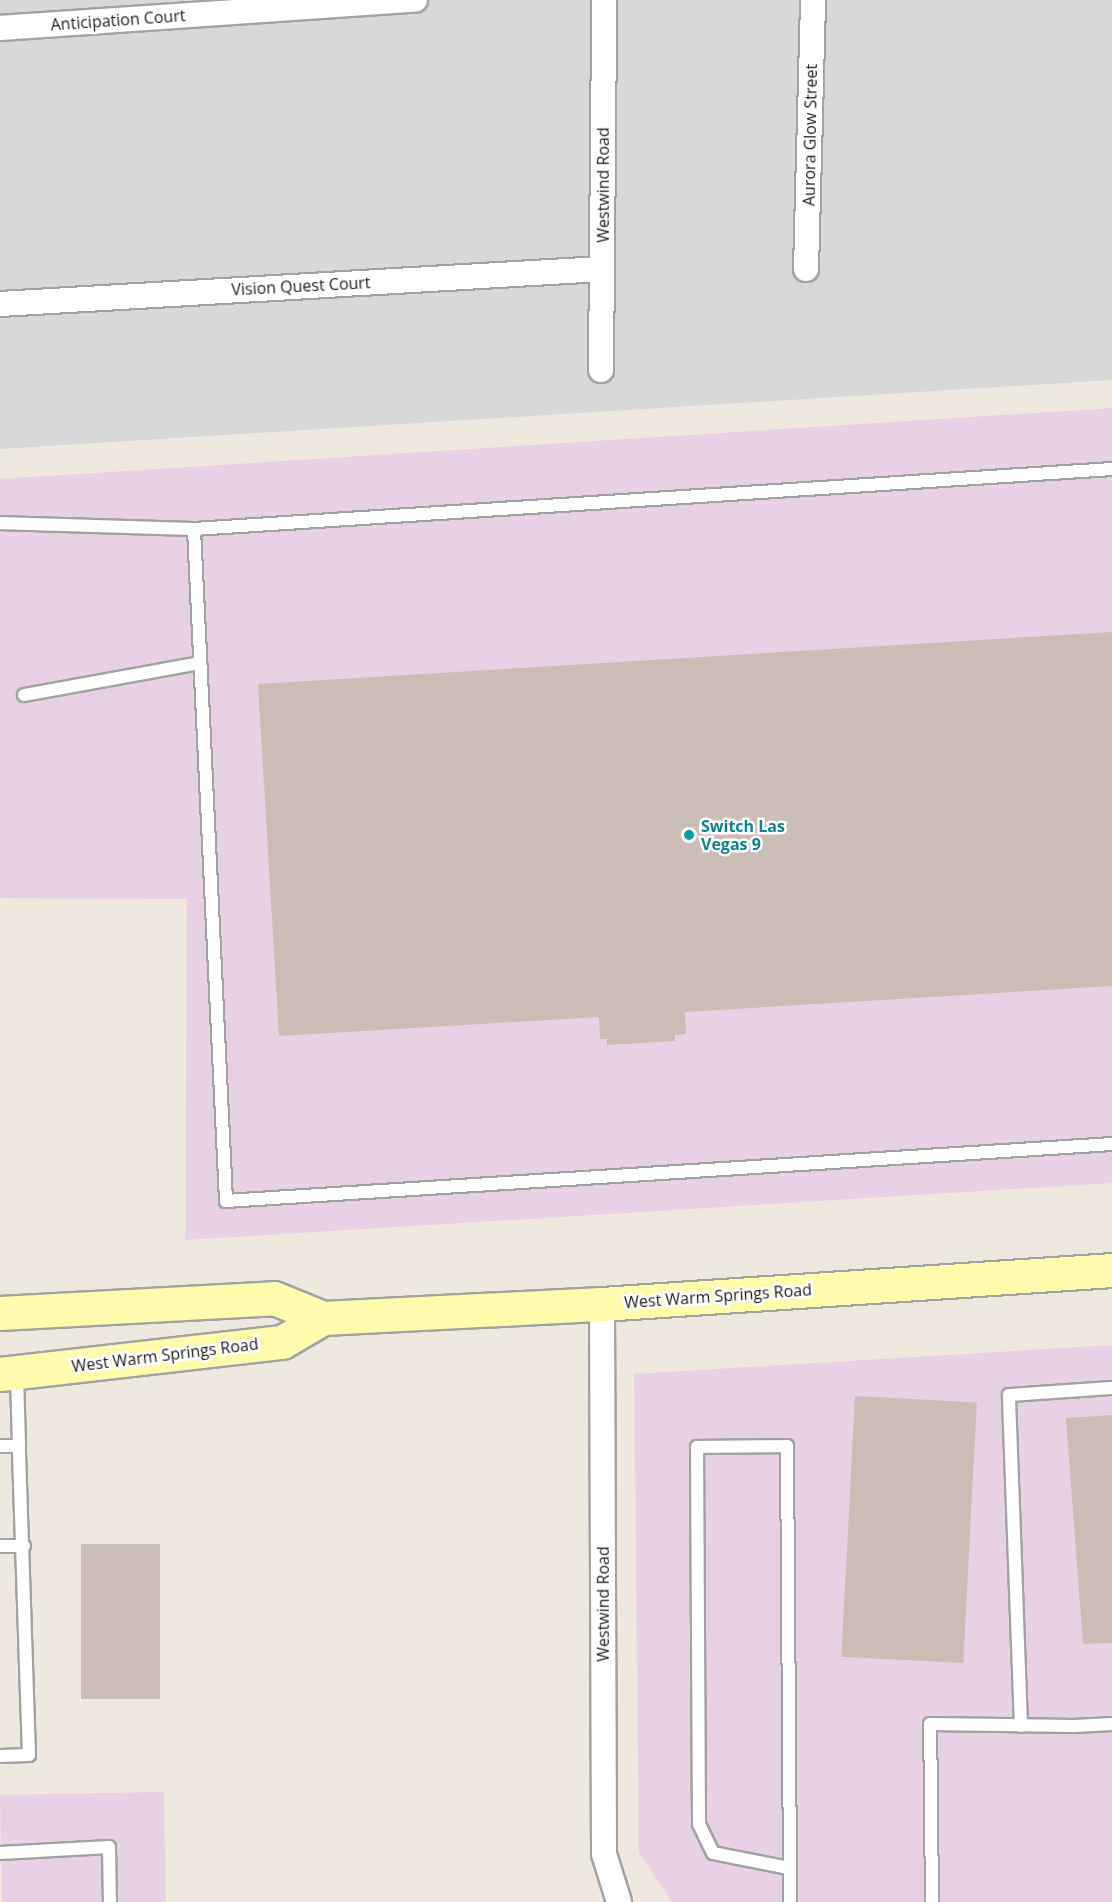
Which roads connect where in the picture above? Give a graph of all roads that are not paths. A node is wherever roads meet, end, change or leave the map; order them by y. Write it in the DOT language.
graph roads {
  1 [pos="415,0"];
  2 [pos="604,0"];
  3 [pos="813,0"];
  4 [pos="0,28"];
  5 [pos="602,269"];
  6 [pos="806,269"];
  7 [pos="0,304"];
  8 [pos="602,370"];
  9 [pos="1112,469"];
  10 [pos="0,523"];
  11 [pos="194,529"];
  12 [pos="200,663"];
  13 [pos="24,695"];
  14 [pos="1112,1144"];
  15 [pos="1112,1270"];
  16 [pos="602,1304"];
  17 [pos="0,1313"];
  18 [pos="323,1318"];
  19 [pos="9,1373"];
  20 [pos="1112,1388"];
  21 [pos="0,1446"];
  22 [pos="19,1446"];
  23 [pos="0,1546"];
  24 [pos="24,1546"];
  25 [pos="1112,1724"];
  26 [pos="1021,1726"];
  27 [pos="0,1756"];
  28 [pos="0,1853"];
  29 [pos="789,1868"];
  30 [pos="110,1902"];
  31 [pos="619,1902"];
  32 [pos="790,1902"];
  33 [pos="932,1902"];
  1 -- 4 [label="street, Anticipation Court"];
  2 -- 5 [label="street, Westwind Road"];
  3 -- 6 [label="street, Aurora Glow Street"];
  5 -- 7 [label="street, Vision Quest Court"];
  5 -- 8 [label="street, Westwind Road"];
  9 -- 11 [label="lane"];
  10 -- 11 [label="lane"];
  11 -- 12 [label="lane"];
  12 -- 13 [label="lane"];
  12 -- 14 [label="lane"];
  15 -- 16 [label="main road, West Warm Springs Road"];
  16 -- 18 [label="main road, West Warm Springs Road"];
  16 -- 31 [label="street, Westwind Road"];
  17 -- 18 [label="main road, West Warm Springs Road"];
  18 -- 19 [label="main road, West Warm Springs Road"];
  19 -- 22 [label="lane"];
  20 -- 26 [label="lane"];
  21 -- 22 [label="lane"];
  22 -- 24 [label="lane"];
  23 -- 24 [label="lane"];
  24 -- 27 [label="lane"];
  25 -- 26 [label="lane"];
  26 -- 33 [label="lane"];
  28 -- 30 [label="lane"];
  29 -- 29 [label="lane"];
  29 -- 32 [label="lane"];
}
